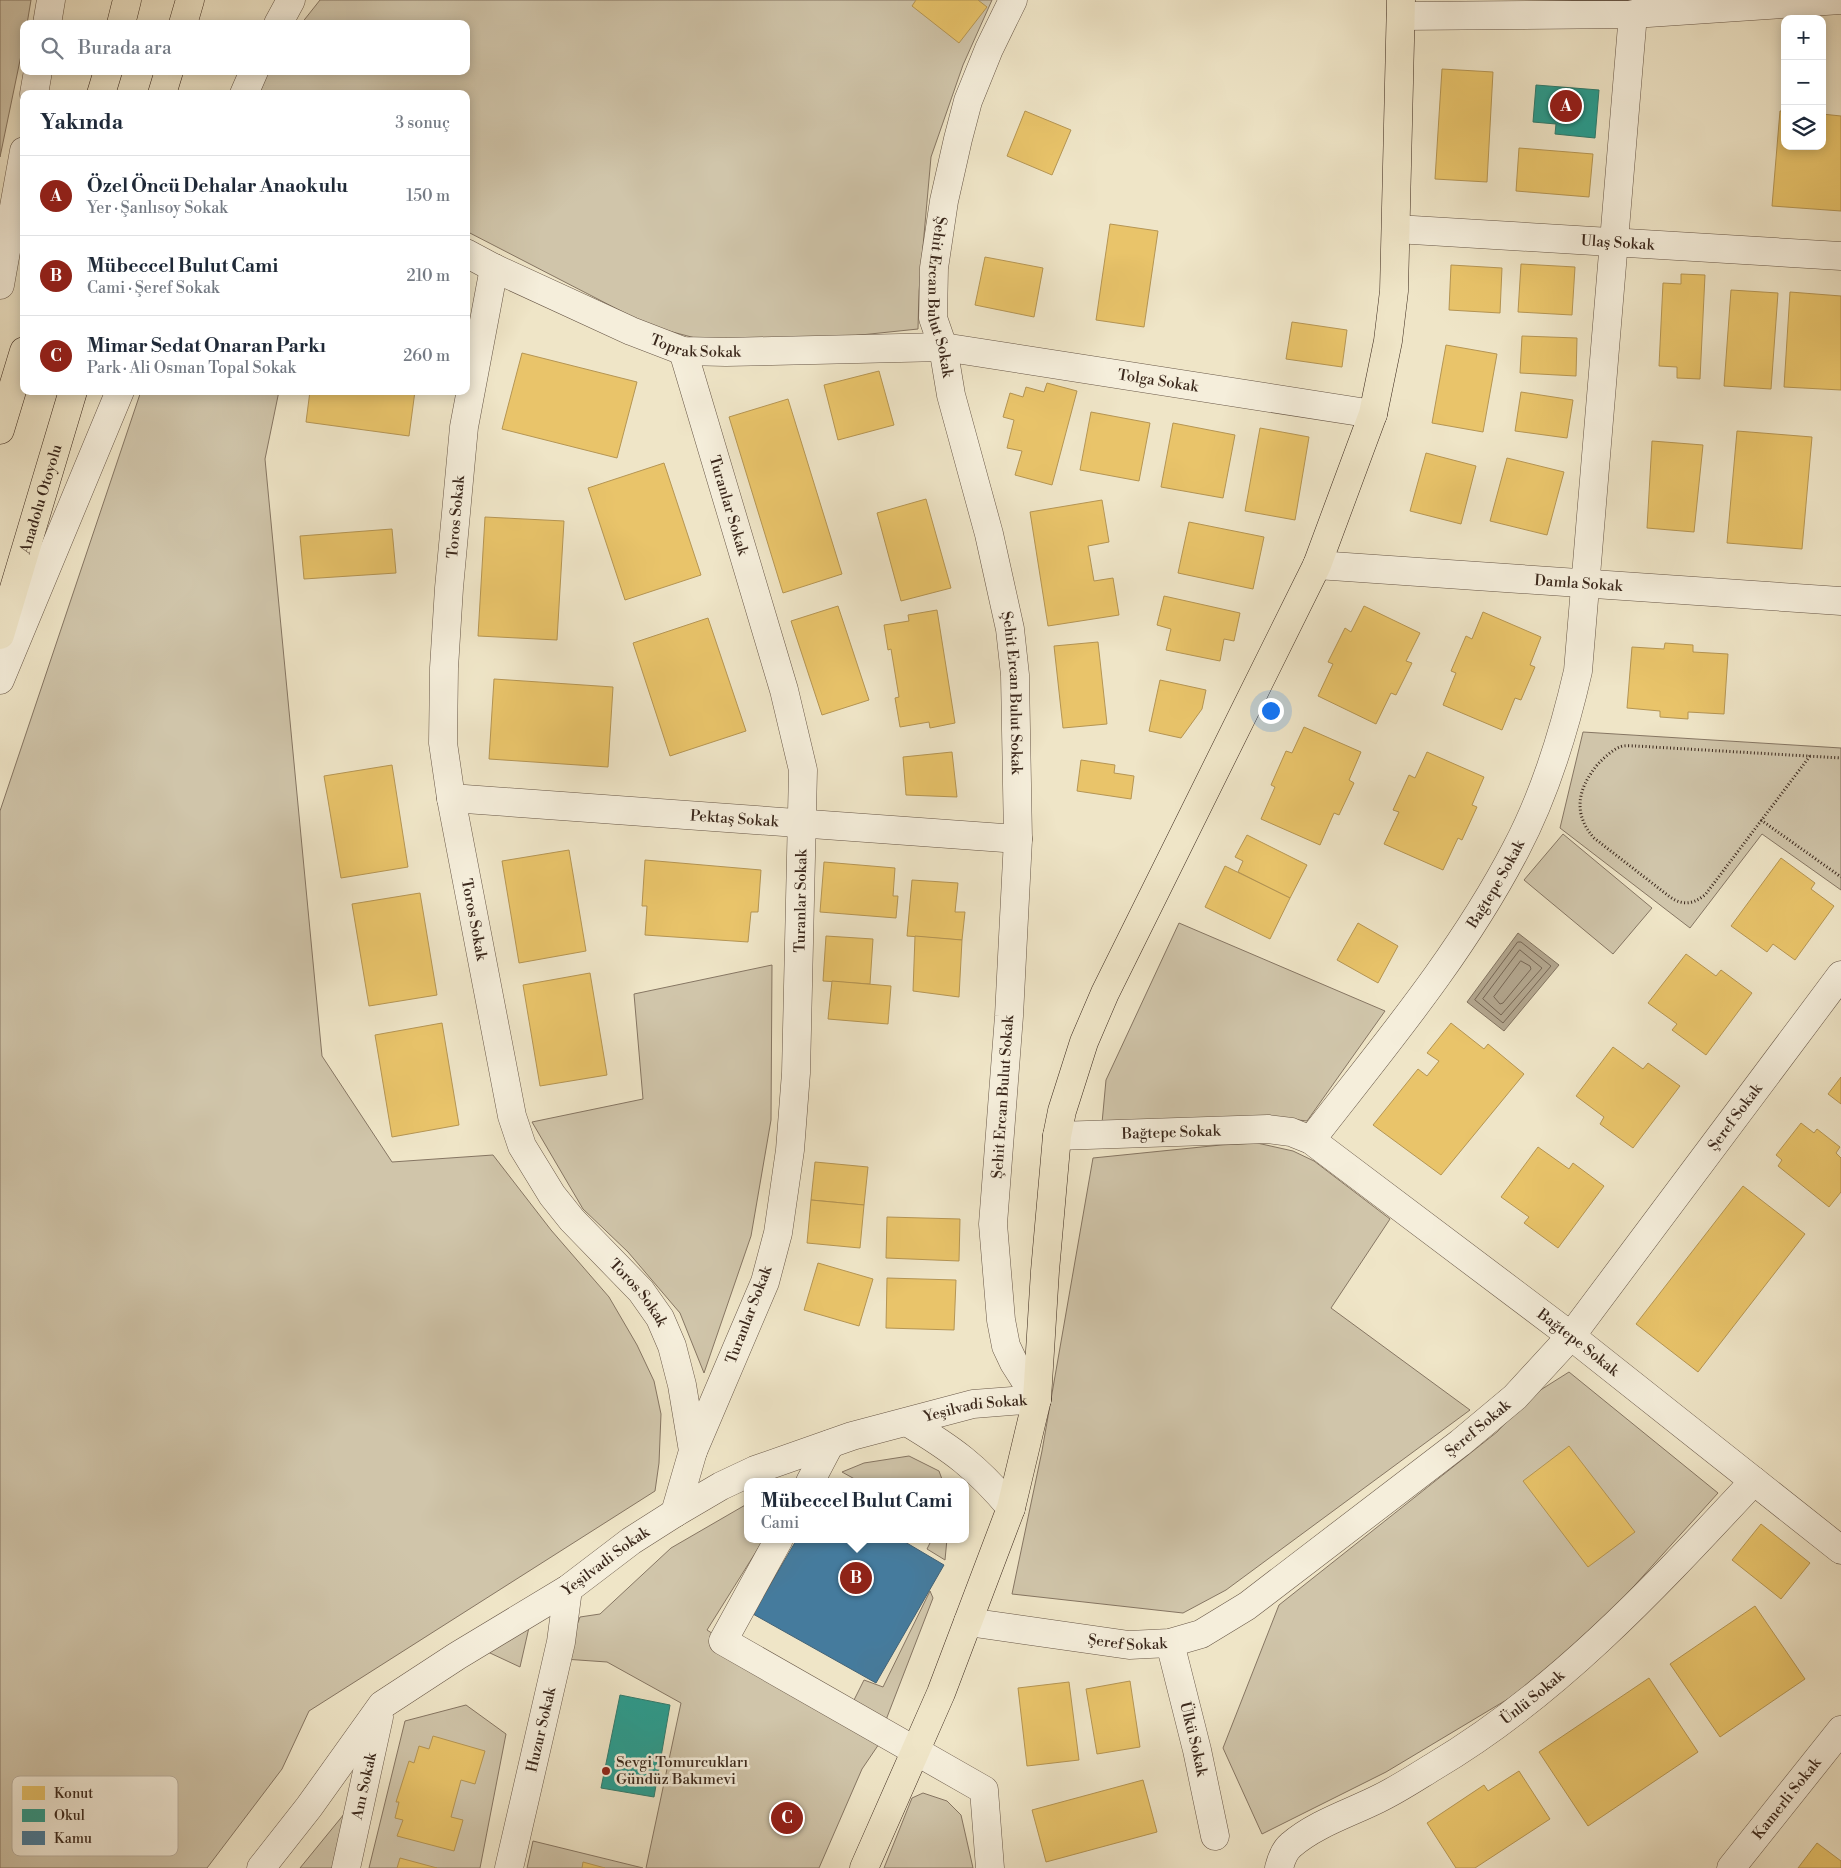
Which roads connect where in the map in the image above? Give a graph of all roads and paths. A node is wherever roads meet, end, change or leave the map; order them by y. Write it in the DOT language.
graph roads {
  1 [pos="51,0"];
  2 [pos="127,0"];
  3 [pos="190,0"];
  4 [pos="291,0"];
  5 [pos="1013,0"];
  6 [pos="1841,0"];
  7 [pos="1401,8"];
  8 [pos="1633,14"];
  9 [pos="48,20"];
  10 [pos="122,20"];
  11 [pos="184,20"];
  12 [pos="280,20"];
  13 [pos="37,75"];
  14 [pos="107,75"];
  15 [pos="168,75"];
  16 [pos="252,75"];
  17 [pos="35,90"];
  18 [pos="102,90"];
  19 [pos="163,90"];
  20 [pos="246,90"];
  21 [pos="20,173"];
  22 [pos="1396,229"];
  23 [pos="1614,243"];
  24 [pos="470,255"];
  25 [pos="1841,256"];
  26 [pos="494,268"];
  27 [pos="0,285"];
  28 [pos="943,347"];
  29 [pos="683,351"];
  30 [pos="20,364"];
  31 [pos="72,395"];
  32 [pos="118,395"];
  33 [pos="1374,414"];
  34 [pos="0,430"];
  35 [pos="1317,565"];
  36 [pos="1585,585"];
  37 [pos="1841,601"];
  38 [pos="0,635"];
  39 [pos="0,680"];
  40 [pos="1810,756"];
  41 [pos="1841,758"];
  42 [pos="451,798"];
  43 [pos="1761,820"];
  44 [pos="803,825"];
  45 [pos="1018,839"];
  46 [pos="1841,878"];
  47 [pos="1841,975"];
  48 [pos="1057,1136"];
  49 [pos="1311,1140"];
  50 [pos="1571,1336"];
  51 [pos="1037,1399"];
  52 [pos="907,1422"];
  53 [pos="830,1444"];
  54 [pos="694,1451"];
  55 [pos="812,1478"];
  56 [pos="1754,1481"];
  57 [pos="1011,1508"];
  58 [pos="675,1513"];
  59 [pos="777,1543"];
  60 [pos="1841,1550"];
  61 [pos="568,1589"];
  62 [pos="968,1622"];
  63 [pos="1170,1643"];
  64 [pos="382,1705"];
  65 [pos="1841,1730"];
  66 [pos="915,1751"];
  67 [pos="1215,1836"];
  68 [pos="261,1868"];
  69 [pos="346,1868"];
  70 [pos="509,1868"];
  71 [pos="864,1868"];
  72 [pos="990,1868"];
  73 [pos="1279,1868"];
  74 [pos="1731,1868"];
  1 -- 9 [label="street"];
  2 -- 10 [label="main road"];
  3 -- 11 [label="main road"];
  4 -- 12 [label="street"];
  5 -- 28 [label="street, Şehit Ercan Bulut Sokak"];
  6 -- 8 [label="street"];
  7 -- 8 [label="street"];
  7 -- 22 [label="main road"];
  8 -- 23 [label="street, Bağtepe Sokak"];
  13 -- 17 [label="street"];
  14 -- 18 [label="main road"];
  15 -- 19 [label="main road"];
  16 -- 20 [label="street"];
  21 -- 27 [label="street"];
  22 -- 23 [label="street, Ulaş Sokak"];
  22 -- 33 [label="main road"];
  23 -- 25 [label="street, Ulaş Sokak"];
  23 -- 36 [label="street, Bağtepe Sokak"];
  24 -- 26 [label="street, Toprak Sokak"];
  26 -- 29 [label="street, Toprak Sokak"];
  26 -- 42 [label="street, Toros Sokak"];
  28 -- 29 [label="street, Toprak Sokak"];
  28 -- 33 [label="street, Tolga Sokak"];
  28 -- 45 [label="street, Şehit Ercan Bulut Sokak"];
  29 -- 44 [label="street, Turanlar Sokak"];
  30 -- 34 [label="main road"];
  31 -- 38 [label="main road, Anadolu Otoyolu"];
  32 -- 39 [label="street"];
  33 -- 35 [label="main road"];
  35 -- 36 [label="street, Damla Sokak"];
  35 -- 48 [label="main road"];
  36 -- 37 [label="street, Damla Sokak"];
  36 -- 49 [label="street, Bağtepe Sokak"];
  40 -- 41 [label="path"];
  40 -- 43 [label="path"];
  40 -- 43 [label="path"];
  42 -- 44 [label="street, Pektaş Sokak"];
  42 -- 54 [label="street, Toros Sokak"];
  43 -- 46 [label="path"];
  44 -- 45 [label="street, Pektaş Sokak"];
  44 -- 54 [label="street, Turanlar Sokak"];
  45 -- 51 [label="street, Şehit Ercan Bulut Sokak"];
  47 -- 50 [label="street, Şeref Sokak"];
  48 -- 49 [label="street, Bağtepe Sokak"];
  48 -- 51 [label="main road"];
  49 -- 50 [label="street, Bağtepe Sokak"];
  50 -- 56 [label="street, Bağtepe Sokak"];
  50 -- 63 [label="street, Şeref Sokak"];
  51 -- 52 [label="street, Yeşilvadi Sokak"];
  51 -- 57 [label="main road"];
  52 -- 53 [label="street, Yeşilvadi Sokak"];
  52 -- 57 [label="street"];
  53 -- 55 [label="street"];
  53 -- 58 [label="street, Yeşilvadi Sokak"];
  54 -- 58 [label="street, Toros Sokak"];
  56 -- 60 [label="street, Bağtepe Sokak"];
  56 -- 73 [label="street, Ünlü Sokak"];
  57 -- 62 [label="main road"];
  58 -- 61 [label="street, Yeşilvadi Sokak"];
  59 -- 66 [label="street"];
  61 -- 64 [label="street, Yeşilvadi Sokak"];
  61 -- 70 [label="street, Huzur Sokak"];
  62 -- 63 [label="street, Şeref Sokak"];
  62 -- 66 [label="main road"];
  63 -- 67 [label="street, Ülkü Sokak"];
  64 -- 68 [label="street, Yeşilvadi Sokak"];
  64 -- 69 [label="street, Anı Sokak"];
  65 -- 74 [label="street, Kamerli Sokak"];
  66 -- 71 [label="main road"];
  66 -- 72 [label="street"];
}
